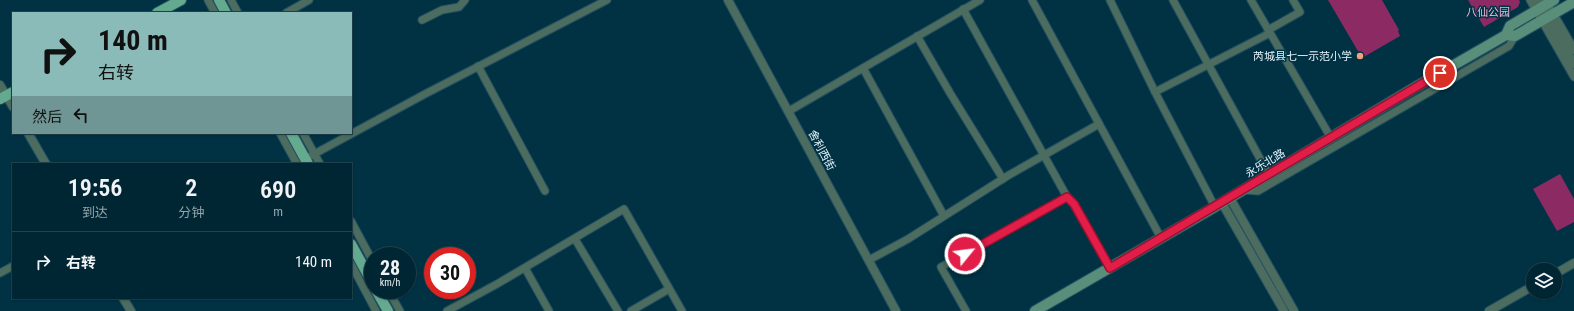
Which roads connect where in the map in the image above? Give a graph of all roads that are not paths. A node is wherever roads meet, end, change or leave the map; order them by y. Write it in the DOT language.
graph roads {
  1 [pos="181,0"];
  2 [pos="208,0"];
  3 [pos="219,0"];
  4 [pos="231,0"];
  5 [pos="308,0"];
  6 [pos="465,0"];
  7 [pos="607,0"];
  8 [pos="728,0"];
  9 [pos="980,0"];
  10 [pos="1032,0"];
  11 [pos="1110,0"];
  12 [pos="1173,0"];
  13 [pos="1250,0"];
  14 [pos="1293,0"];
  15 [pos="1530,0"];
  16 [pos="1574,2"];
  17 [pos="964,9"];
  18 [pos="1545,9"];
  19 [pos="158,12"];
  20 [pos="214,12"];
  21 [pos="225,12"];
  22 [pos="237,12"];
  23 [pos="288,12"];
  24 [pos="422,20"];
  25 [pos="1269,31"];
  26 [pos="917,36"];
  27 [pos="1510,36"];
  28 [pos="1574,50"];
  29 [pos="1208,64"];
  30 [pos="1574,64"];
  31 [pos="478,66"];
  32 [pos="862,68"];
  33 [pos="1574,77"];
  34 [pos="0,85"];
  35 [pos="1155,92"];
  36 [pos="6,95"];
  37 [pos="12,105"];
  38 [pos="789,111"];
  39 [pos="1099,124"];
  40 [pos="29,134"];
  41 [pos="281,134"];
  42 [pos="291,134"];
  43 [pos="304,134"];
  44 [pos="352,134"];
  45 [pos="352,134"];
  46 [pos="1331,138"];
  47 [pos="315,154"];
  48 [pos="1044,156"];
  49 [pos="303,162"];
  50 [pos="45,163"];
  51 [pos="320,163"];
  52 [pos="1269,175"];
  53 [pos="1003,179"];
  54 [pos="1244,190"];
  55 [pos="545,191"];
  56 [pos="1067,197"];
  57 [pos="1222,203"];
  58 [pos="944,216"];
  59 [pos="352,223"];
  60 [pos="1161,238"];
  61 [pos="575,239"];
  62 [pos="352,246"];
  63 [pos="365,247"];
  64 [pos="869,260"];
  65 [pos="1574,263"];
  66 [pos="352,266"];
  67 [pos="12,267"];
  68 [pos="364,268"];
  69 [pos="525,268"];
  70 [pos="1110,268"];
  71 [pos="1562,270"];
  72 [pos="0,273"];
  73 [pos="669,289"];
  74 [pos="1526,290"];
  75 [pos="125,299"];
  76 [pos="381,299"];
  77 [pos="393,299"];
  78 [pos="131,311"];
  79 [pos="376,311"];
  80 [pos="388,311"];
  81 [pos="400,311"];
  82 [pos="447,311"];
  83 [pos="549,311"];
  84 [pos="618,311"];
  85 [pos="631,311"];
  86 [pos="682,311"];
  87 [pos="896,311"];
  88 [pos="966,311"];
  89 [pos="1036,311"];
  90 [pos="1284,311"];
  91 [pos="1294,311"];
  92 [pos="1489,311"];
  1 -- 19 [label="main road"];
  2 -- 20 [label="street"];
  3 -- 21 [label="main road"];
  4 -- 22 [label="street"];
  5 -- 23 [label="street"];
  6 -- 24 [label="street"];
  7 -- 31 [label="street"];
  8 -- 38 [label="street, 舍利西街"];
  9 -- 17 [label="street"];
  10 -- 39 [label="street"];
  11 -- 35 [label="street"];
  12 -- 29 [label="street"];
  13 -- 25 [label="street"];
  14 -- 25 [label="street"];
  15 -- 18 [label="street"];
  16 -- 18 [label="main road, 永乐北路"];
  17 -- 26 [label="street"];
  17 -- 48 [label="street"];
  18 -- 27 [label="main road, 永乐北路"];
  18 -- 28 [label="street"];
  18 -- 30 [label="street"];
  18 -- 33 [label="street"];
  25 -- 29 [label="street"];
  25 -- 46 [label="street"];
  26 -- 32 [label="street"];
  26 -- 53 [label="street"];
  27 -- 46 [label="main road, 永乐北路"];
  27 -- 54 [label="street"];
  29 -- 35 [label="street"];
  29 -- 52 [label="street"];
  31 -- 44 [label="street"];
  31 -- 55 [label="street"];
  32 -- 38 [label="street"];
  32 -- 58 [label="street"];
  34 -- 36 [label="street"];
  35 -- 57 [label="street"];
  36 -- 37 [label="street"];
  38 -- 64 [label="street, 舍利西街"];
  39 -- 48 [label="street"];
  39 -- 60 [label="street"];
  40 -- 50 [label="street"];
  41 -- 49 [label="street"];
  42 -- 49 [label="main road"];
  43 -- 47 [label="street"];
  45 -- 47 [label="street"];
  46 -- 52 [label="main road, 永乐北路"];
  47 -- 49 [label="street"];
  47 -- 51 [label="street"];
  48 -- 53 [label="street"];
  48 -- 56 [label="street"];
  52 -- 54 [label="main road, 永乐北路"];
  53 -- 58 [label="street"];
  54 -- 57 [label="main road, 永乐北路"];
  56 -- 70 [label="street"];
  56 -- 88 [label="street"];
  57 -- 60 [label="main road, 永乐北路"];
  57 -- 90 [label="street"];
  57 -- 91 [label="street"];
  58 -- 64 [label="street"];
  59 -- 63 [label="street"];
  60 -- 70 [label="main road, 永乐北路"];
  61 -- 69 [label="street"];
  61 -- 73 [label="street"];
  61 -- 84 [label="street"];
  62 -- 68 [label="main road"];
  64 -- 87 [label="street, 舍利西街"];
  65 -- 71 [label="street"];
  66 -- 79 [label="street"];
  67 -- 72 [label="street"];
  69 -- 82 [label="street"];
  69 -- 83 [label="street"];
  70 -- 89 [label="main road, 永乐北路"];
  73 -- 85 [label="street"];
  73 -- 86 [label="street"];
  74 -- 92 [label="street"];
  75 -- 78 [label="street"];
  76 -- 80 [label="main road"];
  77 -- 81 [label="street"];
}
